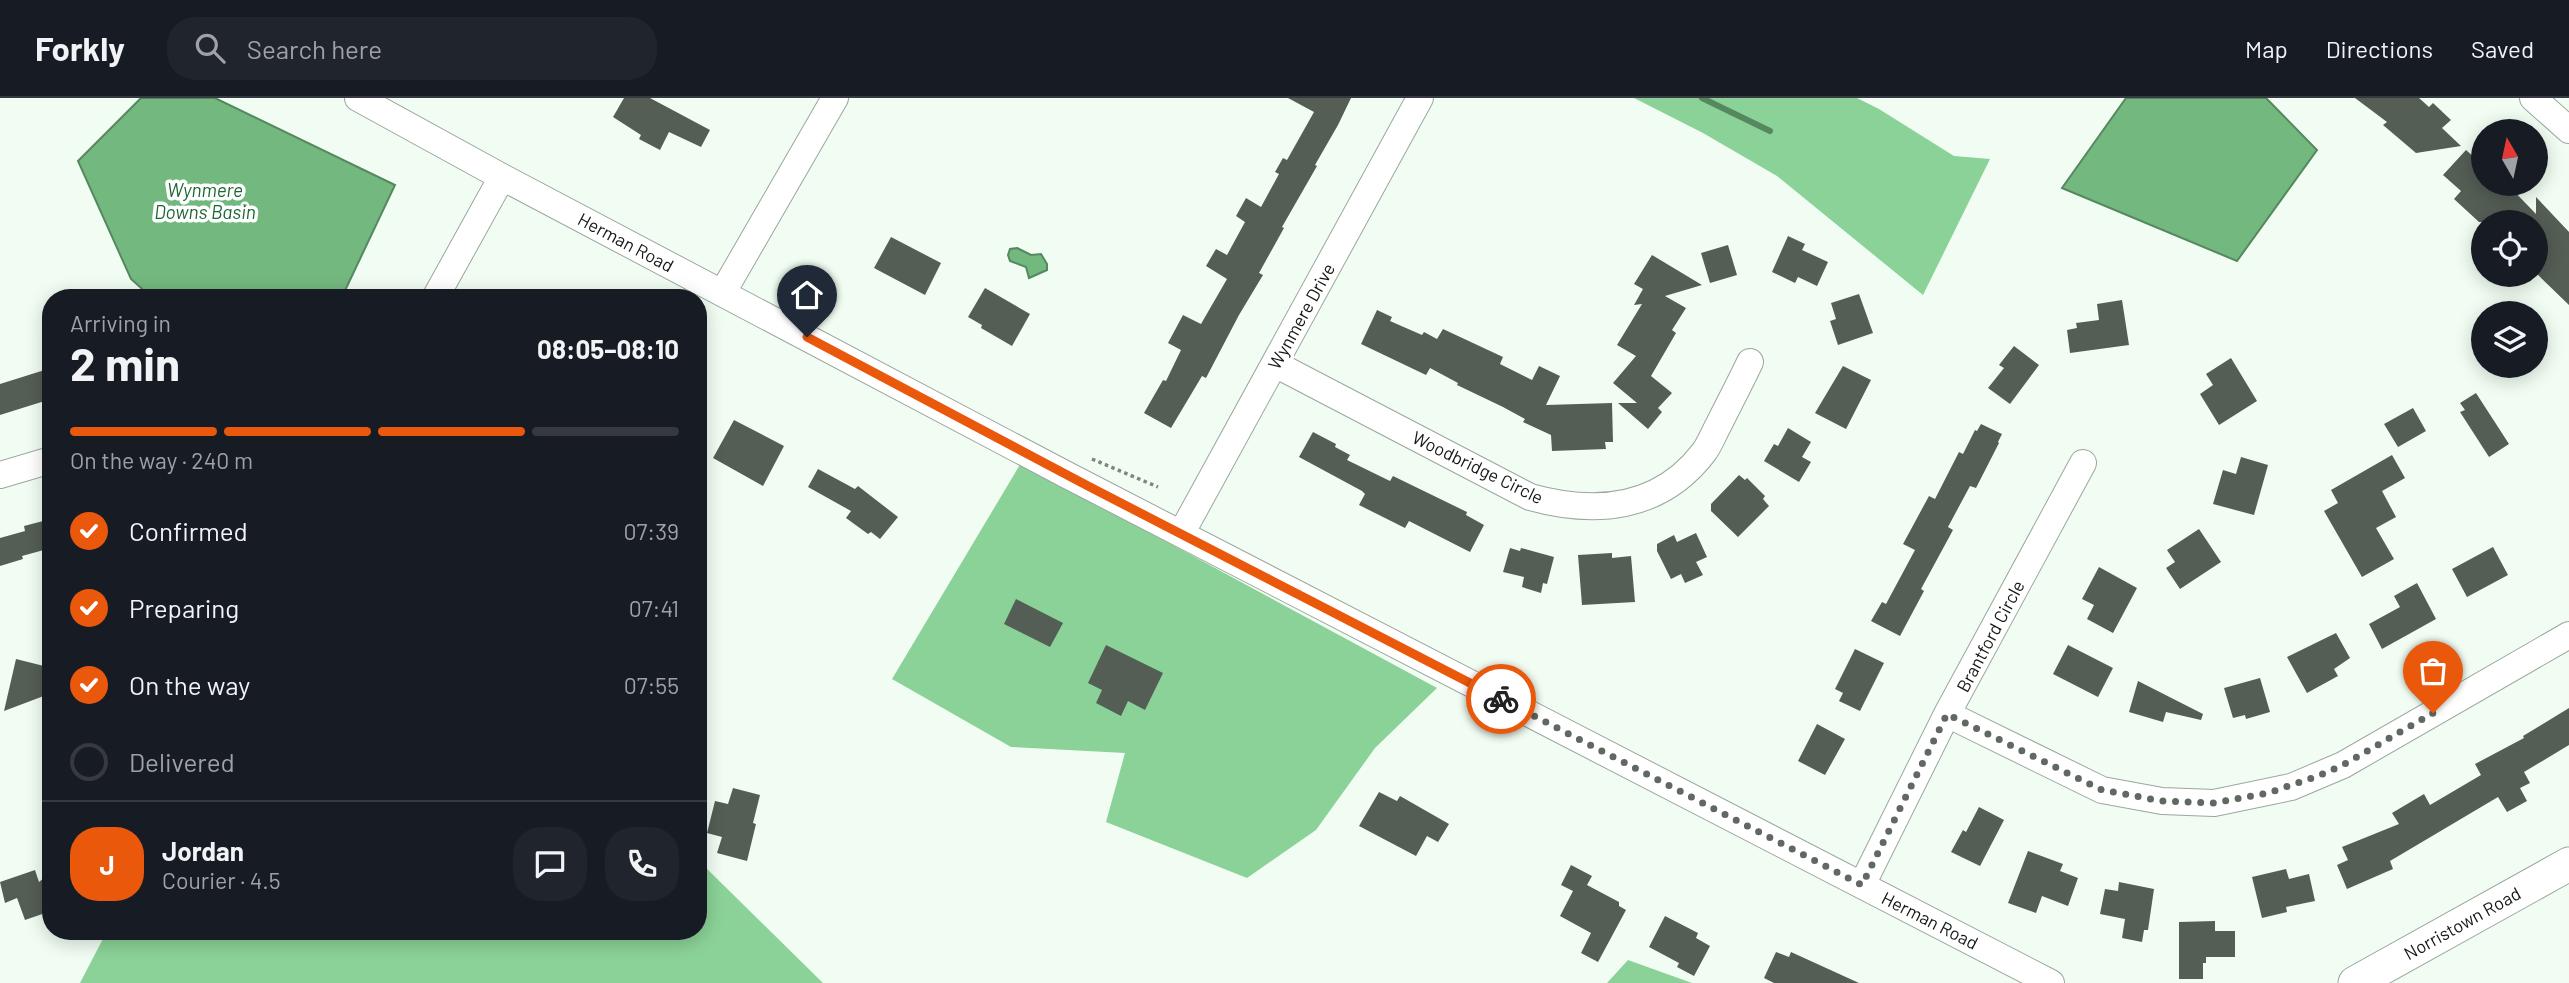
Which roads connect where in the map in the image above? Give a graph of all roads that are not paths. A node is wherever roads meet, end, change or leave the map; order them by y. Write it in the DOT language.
graph roads {
  1 [pos="358,98"];
  2 [pos="835,98"];
  3 [pos="1420,98"];
  4 [pos="2533,98"];
  5 [pos="2569,130"];
  6 [pos="502,177"];
  7 [pos="440,289"];
  8 [pos="723,292"];
  9 [pos="1750,362"];
  10 [pos="1275,364"];
  11 [pos="42,463"];
  12 [pos="2083,463"];
  13 [pos="0,475"];
  14 [pos="1181,534"];
  15 [pos="2569,635"];
  16 [pos="1947,714"];
  17 [pos="2569,864"];
  18 [pos="1862,885"];
  19 [pos="2051,983"];
  20 [pos="2355,983"];
  1 -- 6 [label="street, Herman Road"];
  2 -- 8 [label="street"];
  3 -- 10 [label="street, Wynmere Drive"];
  4 -- 5 [label="street"];
  6 -- 7 [label="street"];
  6 -- 8 [label="street, Herman Road"];
  8 -- 14 [label="street, Herman Road"];
  9 -- 10 [label="street, Woodbridge Circle"];
  10 -- 14 [label="street, Wynmere Drive"];
  11 -- 13 [label="street"];
  12 -- 16 [label="street, Brantford Circle"];
  14 -- 18 [label="street, Herman Road"];
  15 -- 16 [label="street"];
  16 -- 18 [label="street, Brantford Circle"];
  17 -- 20 [label="main road, Norristown Road"];
  18 -- 19 [label="street, Herman Road"];
}
